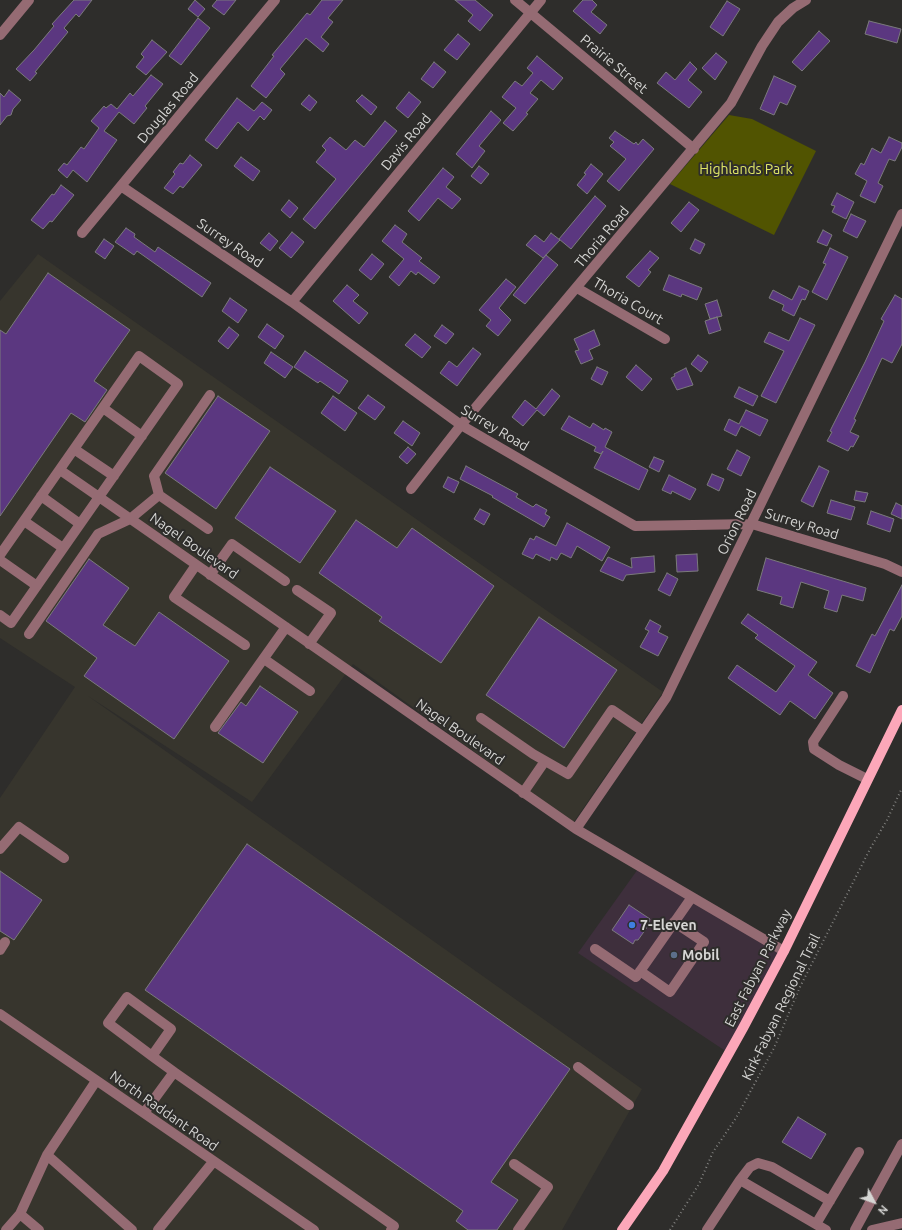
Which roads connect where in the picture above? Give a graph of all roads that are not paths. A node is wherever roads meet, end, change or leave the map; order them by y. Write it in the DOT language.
graph roads {
  1 [pos="29,0"];
  2 [pos="275,0"];
  3 [pos="515,0"];
  4 [pos="541,0"];
  5 [pos="806,0"];
  6 [pos="531,13"];
  7 [pos="0,35"];
  8 [pos="694,149"];
  9 [pos="121,186"];
  10 [pos="902,214"];
  11 [pos="82,233"];
  12 [pos="577,288"];
  13 [pos="292,302"];
  14 [pos="665,339"];
  15 [pos="210,395"];
  16 [pos="103,408"];
  17 [pos="461,425"];
  18 [pos="142,436"];
  19 [pos="74,449"];
  20 [pos="60,470"];
  21 [pos="114,476"];
  22 [pos="411,488"];
  23 [pos="159,495"];
  24 [pos="41,496"];
  25 [pos="99,497"];
  26 [pos="130,519"];
  27 [pos="24,521"];
  28 [pos="80,524"];
  29 [pos="752,524"];
  30 [pos="208,529"];
  31 [pos="63,548"];
  32 [pos="0,555"];
  33 [pos="0,560"];
  34 [pos="196,565"];
  35 [pos="902,572"];
  36 [pos="210,575"];
  37 [pos="285,581"];
  38 [pos="37,586"];
  39 [pos="297,590"];
  40 [pos="0,616"];
  41 [pos="286,628"];
  42 [pos="29,634"];
  43 [pos="309,644"];
  44 [pos="245,645"];
  45 [pos="264,658"];
  46 [pos="310,691"];
  47 [pos="843,696"];
  48 [pos="902,710"];
  49 [pos="481,718"];
  50 [pos="215,727"];
  51 [pos="643,731"];
  52 [pos="546,762"];
  53 [pos="867,779"];
  54 [pos="523,793"];
  55 [pos="576,829"];
  56 [pos="0,848"];
  57 [pos="64,858"];
  58 [pos="692,897"];
  59 [pos="674,922"];
  60 [pos="595,949"];
  61 [pos="784,951"];
  62 [pos="640,971"];
  63 [pos="0,1014"];
  64 [pos="152,1056"];
  65 [pos="578,1067"];
  66 [pos="174,1072"];
  67 [pos="96,1081"];
  68 [pos="629,1105"];
  69 [pos="144,1114"];
  70 [pos="902,1144"];
  71 [pos="859,1152"];
  72 [pos="47,1155"];
  73 [pos="213,1162"];
  74 [pos="514,1164"];
  75 [pos="740,1180"];
  76 [pos="830,1201"];
  77 [pos="20,1214"];
  78 [pos="902,1223"];
  79 [pos="816,1224"];
  80 [pos="395,1228"];
  81 [pos="6,1230"];
  82 [pos="39,1230"];
  83 [pos="132,1230"];
  84 [pos="158,1230"];
  85 [pos="314,1230"];
  86 [pos="518,1230"];
  87 [pos="622,1230"];
  88 [pos="707,1230"];
  89 [pos="826,1230"];
  90 [pos="855,1230"];
  91 [pos="872,1230"];
  1 -- 7 [label="street"];
  2 -- 9 [label="street, Douglas Road"];
  3 -- 6 [label="street, Prairie Street"];
  4 -- 6 [label="street, Davis Road"];
  5 -- 8 [label="street, Thoria Road"];
  6 -- 8 [label="street, Prairie Street"];
  6 -- 13 [label="street, Davis Road"];
  8 -- 12 [label="street, Thoria Road"];
  9 -- 11 [label="street, Douglas Road"];
  9 -- 13 [label="street, Surrey Road"];
  10 -- 29 [label="street, Orion Road"];
  12 -- 14 [label="street, Thoria Court"];
  12 -- 17 [label="street, Thoria Road"];
  13 -- 17 [label="street, Surrey Road"];
  15 -- 23 [label="street"];
  16 -- 18 [label="street"];
  16 -- 18 [label="street"];
  16 -- 19 [label="street"];
  17 -- 22 [label="street, Thoria Road"];
  17 -- 29 [label="street, Surrey Road"];
  18 -- 21 [label="street"];
  19 -- 20 [label="street"];
  19 -- 21 [label="street"];
  20 -- 24 [label="street"];
  20 -- 25 [label="street, Nagel Boulevard"];
  21 -- 25 [label="street"];
  23 -- 26 [label="street"];
  23 -- 30 [label="street"];
  24 -- 27 [label="street"];
  24 -- 28 [label="street"];
  25 -- 26 [label="street, Nagel Boulevard"];
  25 -- 28 [label="street"];
  26 -- 34 [label="street, Nagel Boulevard"];
  26 -- 42 [label="street"];
  27 -- 31 [label="street"];
  27 -- 32 [label="street"];
  28 -- 31 [label="street"];
  29 -- 35 [label="street, Surrey Road"];
  29 -- 51 [label="street, Orion Road"];
  31 -- 38 [label="street"];
  33 -- 38 [label="street"];
  34 -- 36 [label="street, Nagel Boulevard"];
  34 -- 44 [label="street"];
  36 -- 37 [label="street"];
  36 -- 41 [label="street, Nagel Boulevard"];
  38 -- 40 [label="street"];
  39 -- 43 [label="street"];
  41 -- 43 [label="street, Nagel Boulevard"];
  41 -- 45 [label="street"];
  43 -- 54 [label="street, Nagel Boulevard"];
  45 -- 46 [label="street"];
  45 -- 50 [label="street"];
  47 -- 53 [label="street"];
  48 -- 53 [label="main road, East Fabyan Parkway"];
  49 -- 52 [label="street"];
  51 -- 52 [label="street"];
  51 -- 55 [label="street, Orion Road"];
  52 -- 54 [label="street"];
  53 -- 61 [label="main road, East Fabyan Parkway"];
  54 -- 55 [label="street, Nagel Boulevard"];
  55 -- 58 [label="street, Nagel Boulevard"];
  56 -- 57 [label="street"];
  58 -- 59 [label="street"];
  58 -- 61 [label="street, Nagel Boulevard"];
  59 -- 62 [label="street"];
  59 -- 62 [label="street"];
  60 -- 62 [label="street"];
  61 -- 87 [label="main road, East Fabyan Parkway"];
  63 -- 67 [label="street, North Raddant Road"];
  64 -- 64 [label="street"];
  64 -- 66 [label="street"];
  65 -- 68 [label="street"];
  66 -- 69 [label="street"];
  66 -- 80 [label="street"];
  67 -- 69 [label="street, North Raddant Road"];
  67 -- 72 [label="street"];
  69 -- 73 [label="street, North Raddant Road"];
  70 -- 90 [label="street"];
  71 -- 76 [label="street"];
  72 -- 77 [label="street"];
  72 -- 83 [label="street"];
  73 -- 84 [label="street"];
  73 -- 85 [label="street, North Raddant Road"];
  74 -- 86 [label="street"];
  75 -- 76 [label="street"];
  75 -- 79 [label="street"];
  75 -- 88 [label="street"];
  76 -- 79 [label="street"];
  77 -- 81 [label="street"];
  77 -- 82 [label="street"];
  78 -- 91 [label="street"];
  79 -- 89 [label="street"];
}
